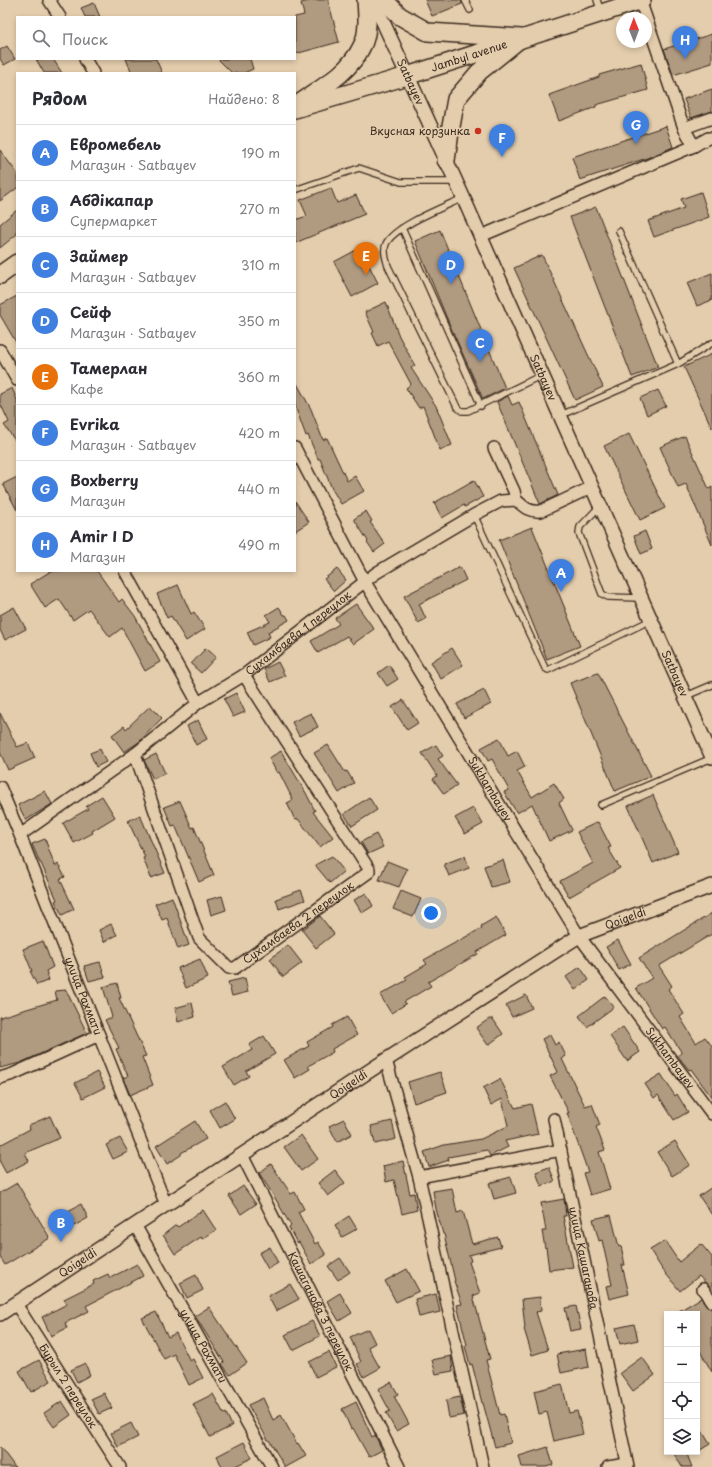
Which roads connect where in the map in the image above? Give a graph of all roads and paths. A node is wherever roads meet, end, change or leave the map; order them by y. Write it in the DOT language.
graph roads {
  1 [pos="49,0"];
  2 [pos="366,0"];
  3 [pos="372,0"];
  4 [pos="384,0"];
  5 [pos="465,0"];
  6 [pos="641,0"];
  7 [pos="599,6"];
  8 [pos="470,10"];
  9 [pos="59,16"];
  10 [pos="521,38"];
  11 [pos="86,60"];
  12 [pos="92,72"];
  13 [pos="407,76"];
  14 [pos="296,107"];
  15 [pos="296,108"];
  16 [pos="712,118"];
  17 [pos="684,128"];
  18 [pos="712,138"];
  19 [pos="694,146"];
  20 [pos="446,160"];
  21 [pos="456,182"];
  22 [pos="296,190"];
  23 [pos="463,197"];
  24 [pos="402,228"];
  25 [pos="619,231"];
  26 [pos="481,236"];
  27 [pos="16,264"];
  28 [pos="0,276"];
  29 [pos="712,342"];
  30 [pos="0,350"];
  31 [pos="678,364"];
  32 [pos="542,375"];
  33 [pos="16,378"];
  34 [pos="481,406"];
  35 [pos="560,415"];
  36 [pos="494,448"];
  37 [pos="296,450"];
  38 [pos="592,487"];
  39 [pos="516,500"];
  40 [pos="601,506"];
  41 [pos="474,515"];
  42 [pos="126,572"];
  43 [pos="365,582"];
  44 [pos="642,598"];
  45 [pos="651,620"];
  46 [pos="244,675"];
  47 [pos="712,685"];
  48 [pos="685,696"];
  49 [pos="198,703"];
  50 [pos="135,754"];
  51 [pos="712,758"];
  52 [pos="0,787"];
  53 [pos="601,805"];
  54 [pos="20,835"];
  55 [pos="712,886"];
  56 [pos="579,936"];
  57 [pos="99,1035"];
  58 [pos="386,1060"];
  59 [pos="0,1078"];
  60 [pos="712,1114"];
  61 [pos="554,1119"];
  62 [pos="561,1150"];
  63 [pos="242,1155"];
  64 [pos="419,1177"];
  65 [pos="166,1205"];
  66 [pos="135,1225"];
  67 [pos="703,1289"];
  68 [pos="712,1302"];
  69 [pos="16,1304"];
  70 [pos="0,1314"];
  71 [pos="628,1465"];
  72 [pos="120,1467"];
  73 [pos="272,1467"];
  74 [pos="399,1467"];
  75 [pos="483,1467"];
  76 [pos="608,1467"];
  1 -- 9 [label="street"];
  2 -- 14 [label="main road"];
  3 -- 13 [label="street, Satbayev"];
  4 -- 10 [label="main road"];
  5 -- 8 [label="lane"];
  6 -- 7 [label="main road, Jambyl avenue"];
  6 -- 17 [label="street"];
  7 -- 10 [label="main road, Jambyl avenue"];
  10 -- 13 [label="main road, Jambyl avenue"];
  10 -- 20 [label="main road"];
  11 -- 12 [label="street"];
  13 -- 15 [label="main road, Jambyl avenue"];
  13 -- 20 [label="street, Satbayev"];
  16 -- 17 [label="street"];
  17 -- 19 [label="street"];
  18 -- 19 [label="street"];
  19 -- 26 [label="street"];
  20 -- 21 [label="street, Satbayev"];
  21 -- 22 [label="lane"];
  21 -- 23 [label="street, Satbayev"];
  23 -- 24 [label="lane"];
  23 -- 26 [label="street, Satbayev"];
  24 -- 34 [label="lane"];
  24 -- 34 [label="lane"];
  25 -- 31 [label="lane"];
  26 -- 32 [label="street, Satbayev"];
  27 -- 28 [label="main road"];
  29 -- 31 [label="lane"];
  30 -- 33 [label="street"];
  31 -- 35 [label="lane"];
  32 -- 34 [label="lane"];
  32 -- 35 [label="street, Satbayev"];
  35 -- 38 [label="street, Satbayev"];
  36 -- 39 [label="street"];
  37 -- 43 [label="street, Sukhambayev"];
  38 -- 39 [label="street"];
  38 -- 40 [label="street, Satbayev"];
  39 -- 41 [label="street, Сухамбаева 1 переулок"];
  40 -- 44 [label="street, Satbayev"];
  40 -- 44 [label="lane"];
  41 -- 43 [label="street, Сухамбаева 1 переулок"];
  41 -- 45 [label="lane"];
  42 -- 49 [label="street"];
  43 -- 46 [label="street, Сухамбаева 1 переулок"];
  43 -- 56 [label="street, Sukhambayev"];
  44 -- 45 [label="street, Satbayev"];
  45 -- 48 [label="street, Satbayev"];
  46 -- 49 [label="street, Сухамбаева 1 переулок"];
  46 -- 50 [label="street, Сухамбаева 2 переулок"];
  47 -- 48 [label="lane"];
  48 -- 51 [label="street, Satbayev"];
  49 -- 50 [label="street, Сухамбаева 1 переулок"];
  50 -- 54 [label="street, Сухамбаева 1 переулок"];
  51 -- 53 [label="lane"];
  52 -- 54 [label="street, улица Рахмати"];
  54 -- 57 [label="street, улица Рахмати"];
  55 -- 56 [label="street, Qoigeldi"];
  56 -- 58 [label="street, Qoigeldi"];
  56 -- 60 [label="street, Sukhambayev"];
  57 -- 59 [label="street"];
  57 -- 65 [label="street, улица Рахмати"];
  58 -- 63 [label="street, Qoigeldi"];
  58 -- 64 [label="street"];
  61 -- 62 [label="street, улица Кашаганова"];
  62 -- 64 [label="street"];
  62 -- 71 [label="street, улица Кашаганова"];
  63 -- 65 [label="street, Qoigeldi"];
  63 -- 74 [label="street, Кашаганова 3 переулок"];
  64 -- 75 [label="street"];
  65 -- 66 [label="street, Qoigeldi"];
  66 -- 69 [label="street, Qoigeldi"];
  66 -- 73 [label="street, улица Рахмати"];
  67 -- 68 [label="street"];
  69 -- 70 [label="street, Qoigeldi"];
  69 -- 72 [label="street, Бурыл 2 переулок"];
  71 -- 76 [label="street"];
}
